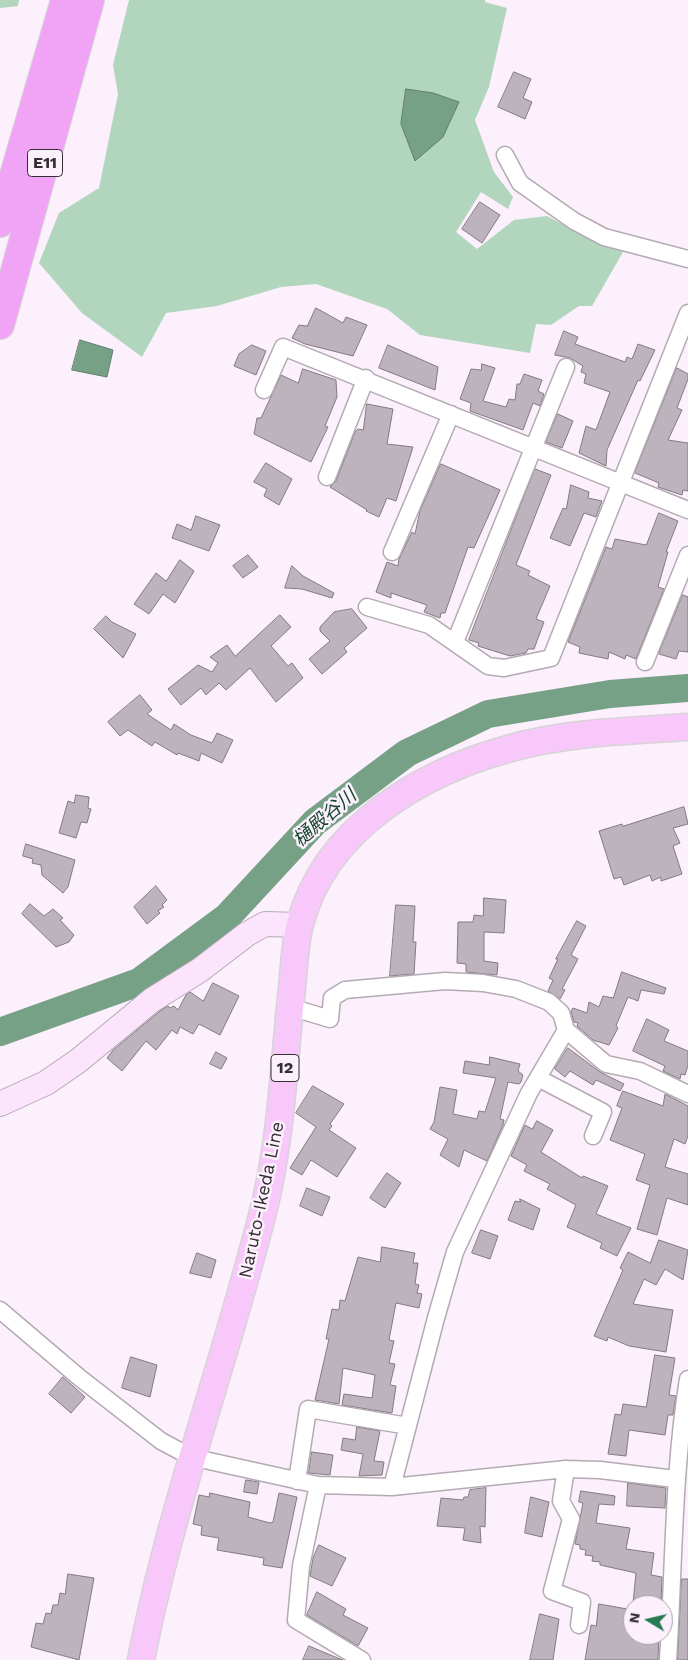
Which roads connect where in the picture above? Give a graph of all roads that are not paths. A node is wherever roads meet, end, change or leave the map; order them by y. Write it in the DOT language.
graph roads {
  1 [pos="65,0"];
  2 [pos="90,0"];
  3 [pos="505,155"];
  4 [pos="0,223"];
  5 [pos="688,260"];
  6 [pos="688,313"];
  7 [pos="0,325"];
  8 [pos="566,367"];
  9 [pos="366,378"];
  10 [pos="264,390"];
  11 [pos="452,414"];
  12 [pos="534,448"];
  13 [pos="326,476"];
  14 [pos="619,482"];
  15 [pos="688,510"];
  16 [pos="392,552"];
  17 [pos="688,555"];
  18 [pos="367,607"];
  19 [pos="455,642"];
  20 [pos="645,662"];
  21 [pos="688,727"];
  22 [pos="300,925"];
  23 [pos="290,1007"];
  24 [pos="566,1030"];
  25 [pos="538,1078"];
  26 [pos="688,1094"];
  27 [pos="0,1104"];
  28 [pos="593,1136"];
  29 [pos="0,1310"];
  30 [pos="688,1380"];
  31 [pos="408,1426"];
  32 [pos="191,1457"];
  33 [pos="566,1469"];
  34 [pos="675,1479"];
  35 [pos="297,1480"];
  36 [pos="318,1485"];
  37 [pos="392,1487"];
  38 [pos="681,1569"];
  39 [pos="579,1625"];
  40 [pos="141,1660"];
  41 [pos="362,1660"];
  42 [pos="668,1660"];
  1 -- 4 [label="highway, E11"];
  2 -- 7 [label="highway, E11"];
  3 -- 5 [label="street"];
  6 -- 14 [label="street"];
  8 -- 12 [label="street"];
  9 -- 10 [label="street"];
  9 -- 11 [label="street"];
  9 -- 13 [label="street"];
  11 -- 12 [label="street"];
  11 -- 16 [label="street"];
  12 -- 14 [label="street"];
  12 -- 19 [label="street"];
  14 -- 15 [label="street"];
  14 -- 19 [label="street"];
  17 -- 20 [label="street"];
  18 -- 19 [label="street"];
  21 -- 22 [label="main road, Naruto-Ikeda Line / 12"];
  22 -- 23 [label="main road, Naruto-Ikeda Line / 12"];
  22 -- 27 [label="street"];
  23 -- 24 [label="street"];
  23 -- 32 [label="main road, Naruto-Ikeda Line / 12"];
  24 -- 25 [label="street"];
  24 -- 26 [label="street"];
  25 -- 28 [label="street"];
  25 -- 31 [label="street"];
  29 -- 32 [label="street"];
  30 -- 34 [label="street"];
  31 -- 35 [label="street"];
  31 -- 37 [label="street"];
  32 -- 35 [label="street"];
  32 -- 40 [label="main road, Naruto-Ikeda Line / 12"];
  33 -- 34 [label="street"];
  33 -- 37 [label="street"];
  33 -- 39 [label="street"];
  34 -- 38 [label="street"];
  35 -- 36 [label="street"];
  36 -- 37 [label="street"];
  36 -- 41 [label="street"];
  38 -- 42 [label="street"];
}
